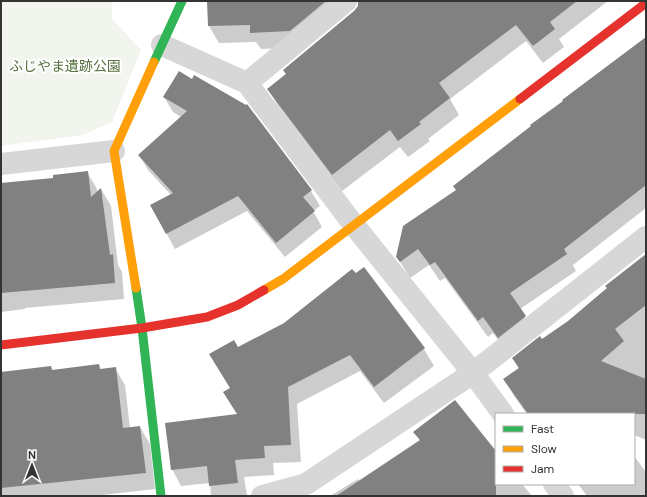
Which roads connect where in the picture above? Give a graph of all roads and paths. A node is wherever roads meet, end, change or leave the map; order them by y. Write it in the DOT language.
graph roads {
  1 [pos="182,1"];
  2 [pos="346,1"];
  3 [pos="646,3"];
  4 [pos="162,45"];
  5 [pos="247,83"];
  6 [pos="114,151"];
  7 [pos="1,164"];
  8 [pos="353,224"];
  9 [pos="646,237"];
  10 [pos="142,328"];
  11 [pos="1,345"];
  12 [pos="473,373"];
  13 [pos="502,413"];
  14 [pos="555,485"];
  15 [pos="161,496"];
  16 [pos="262,496"];
  17 [pos="563,496"];
  1 -- 4 [label="street"];
  2 -- 5 [label="street"];
  3 -- 8 [label="street"];
  4 -- 5 [label="street"];
  4 -- 6 [label="street"];
  5 -- 8 [label="street"];
  6 -- 7 [label="street"];
  6 -- 10 [label="street"];
  8 -- 10 [label="street"];
  8 -- 12 [label="street"];
  9 -- 12 [label="street"];
  10 -- 11 [label="street"];
  10 -- 15 [label="street"];
  12 -- 13 [label="street"];
  12 -- 16 [label="street"];
  14 -- 17 [label="street"];
}
